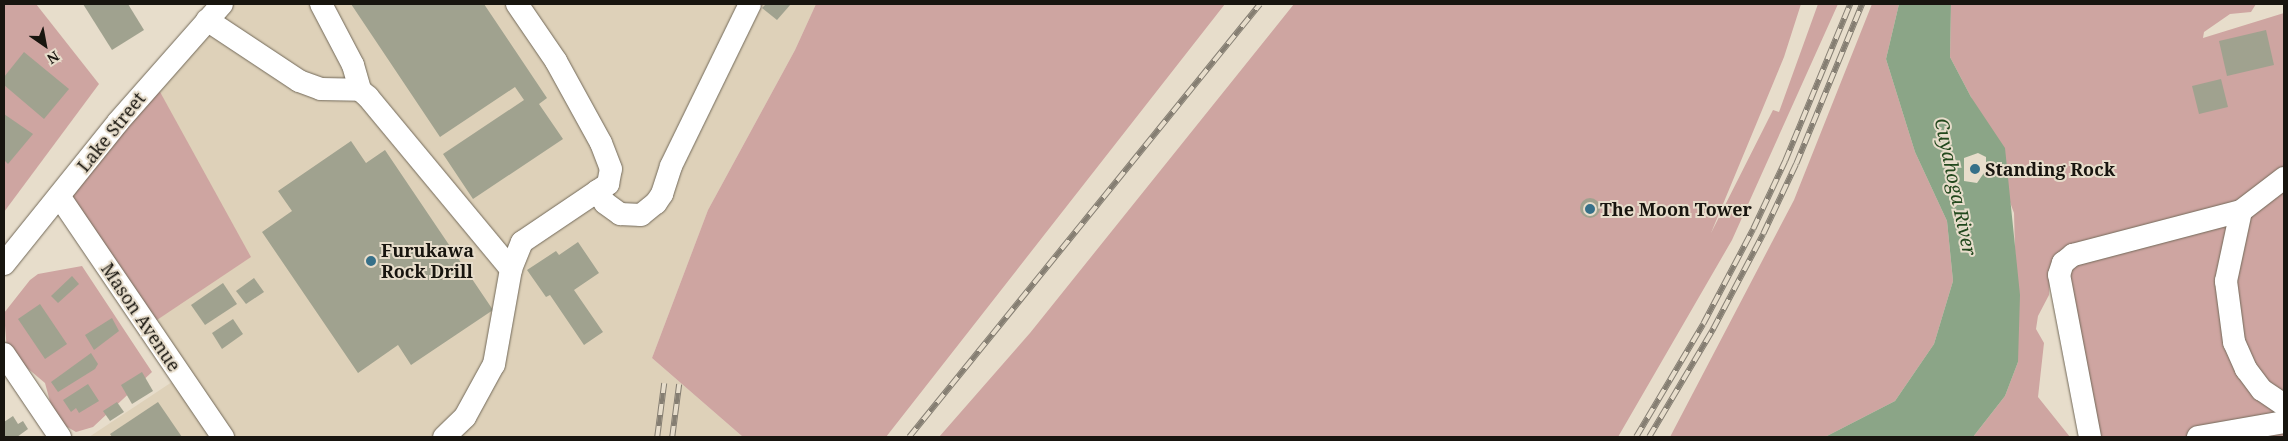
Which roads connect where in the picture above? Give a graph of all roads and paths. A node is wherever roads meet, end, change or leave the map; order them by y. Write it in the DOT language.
graph roads {
  1 [pos="222,4"];
  2 [pos="322,4"];
  3 [pos="517,4"];
  4 [pos="750,4"];
  5 [pos="207,20"];
  6 [pos="360,90"];
  7 [pos="2284,178"];
  8 [pos="597,191"];
  9 [pos="59,196"];
  10 [pos="2241,211"];
  11 [pos="4,264"];
  12 [pos="511,269"];
  13 [pos="4,354"];
  14 [pos="2284,405"];
  15 [pos="2284,422"];
  16 [pos="60,437"];
  17 [pos="223,437"];
  18 [pos="444,437"];
  19 [pos="2090,437"];
  20 [pos="2198,437"];
  1 -- 5 [label="street, Lake Street"];
  2 -- 6 [label="street"];
  3 -- 8 [label="street"];
  4 -- 8 [label="street"];
  5 -- 6 [label="street"];
  5 -- 9 [label="street, Lake Street"];
  6 -- 12 [label="street"];
  7 -- 10 [label="street"];
  8 -- 12 [label="street"];
  9 -- 11 [label="street, Lake Street"];
  9 -- 17 [label="street, Mason Avenue"];
  10 -- 14 [label="street"];
  10 -- 19 [label="street"];
  12 -- 18 [label="street"];
  13 -- 16 [label="street"];
  15 -- 20 [label="street"];
}
